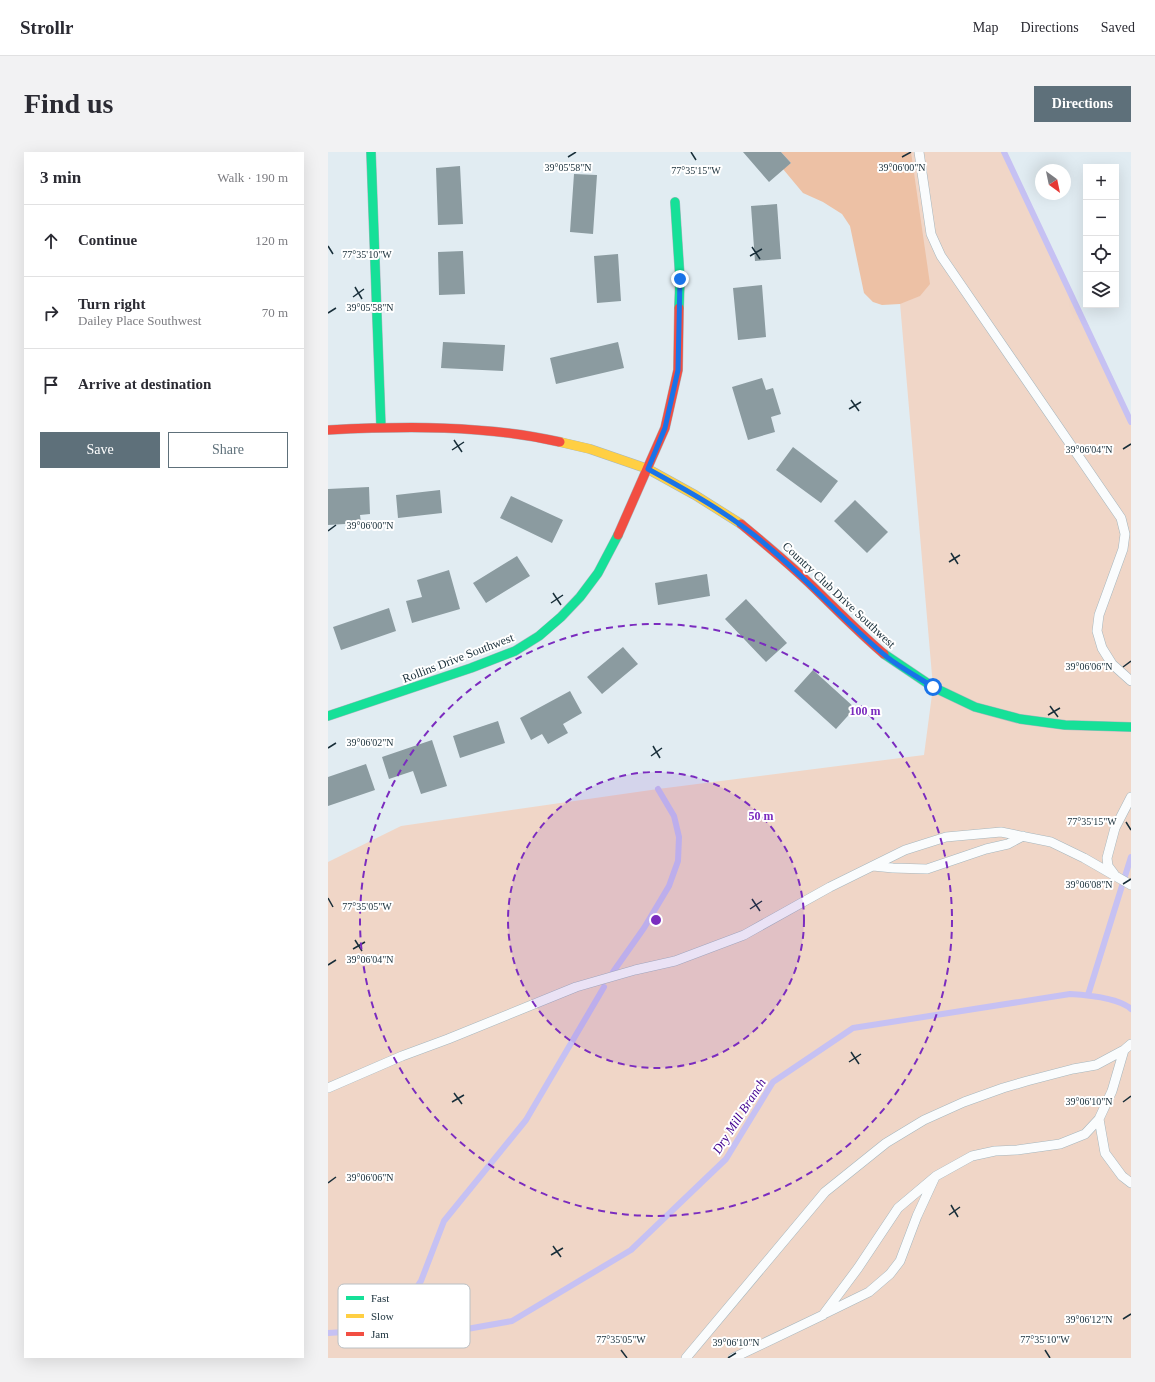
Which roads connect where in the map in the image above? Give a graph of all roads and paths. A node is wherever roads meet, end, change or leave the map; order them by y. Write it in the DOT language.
graph roads {
  1 [pos="371,152"];
  2 [pos="919,152"];
  3 [pos="675,202"];
  4 [pos="381,427"];
  5 [pos="328,430"];
  6 [pos="648,469"];
  7 [pos="1131,681"];
  8 [pos="328,716"];
  9 [pos="1131,726"];
  10 [pos="1131,797"];
  11 [pos="1023,836"];
  12 [pos="872,866"];
  13 [pos="1116,877"];
  14 [pos="1131,885"];
  15 [pos="1128,1047"];
  16 [pos="328,1088"];
  17 [pos="1099,1119"];
  18 [pos="936,1176"];
  19 [pos="1131,1183"];
  20 [pos="823,1315"];
  21 [pos="686,1358"];
  22 [pos="734,1358"];
  1 -- 4 [label="street"];
  2 -- 7 [label="lane"];
  3 -- 6 [label="street, Rollins Drive Southwest"];
  4 -- 5 [label="street, Country Club Drive Southwest"];
  4 -- 6 [label="street, Country Club Drive Southwest"];
  6 -- 8 [label="street, Rollins Drive Southwest"];
  6 -- 9 [label="street, Country Club Drive Southwest"];
  10 -- 13 [label="lane"];
  11 -- 12 [label="lane"];
  11 -- 12 [label="lane"];
  11 -- 13 [label="lane"];
  12 -- 16 [label="lane"];
  13 -- 14 [label="lane"];
  15 -- 17 [label="lane"];
  15 -- 21 [label="lane"];
  17 -- 18 [label="lane"];
  17 -- 19 [label="lane"];
  18 -- 20 [label="lane"];
  18 -- 20 [label="lane"];
  20 -- 22 [label="lane"];
}
